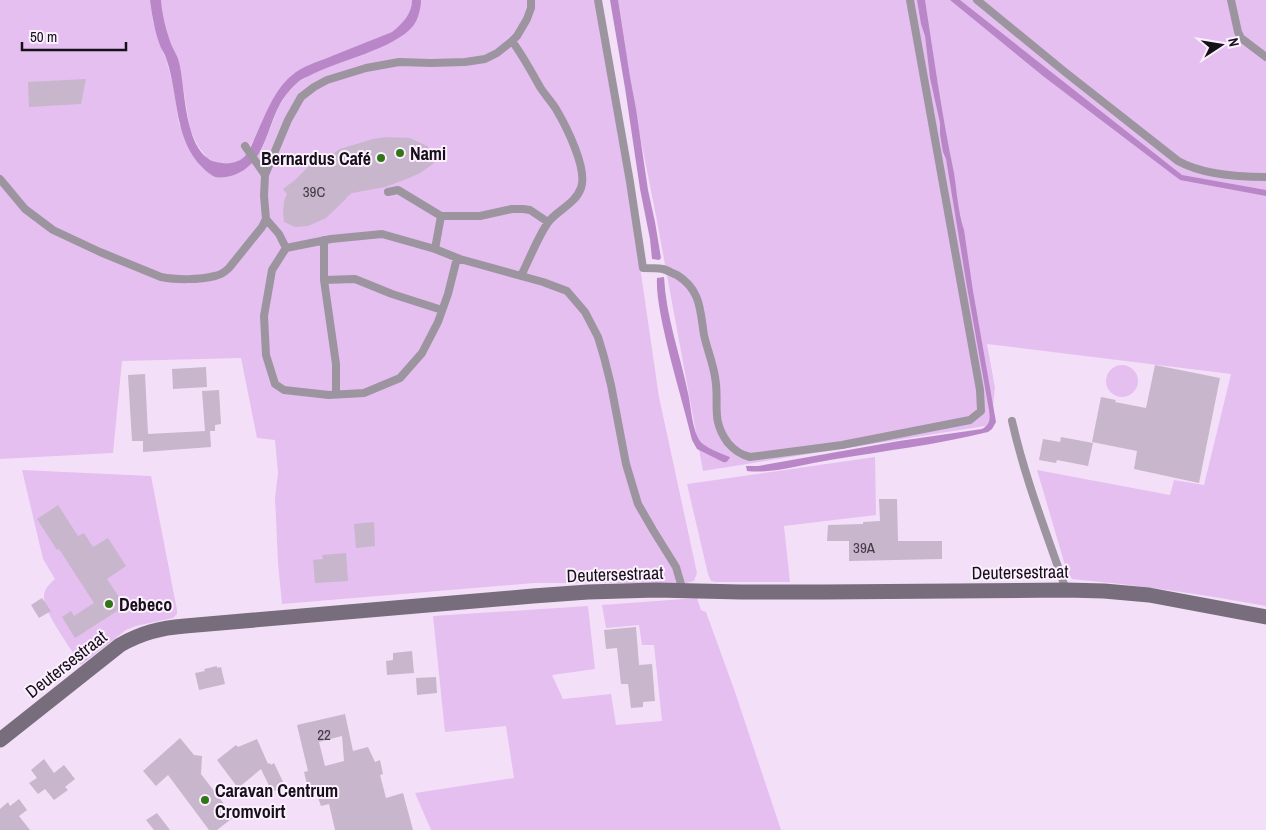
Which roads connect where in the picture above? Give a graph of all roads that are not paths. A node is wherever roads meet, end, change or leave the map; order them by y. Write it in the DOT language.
graph roads {
  1 [pos="531,0"];
  2 [pos="598,0"];
  3 [pos="910,0"];
  4 [pos="978,0"];
  5 [pos="1230,0"];
  6 [pos="512,41"];
  7 [pos="1266,57"];
  8 [pos="245,146"];
  9 [pos="265,175"];
  10 [pos="1266,177"];
  11 [pos="0,179"];
  12 [pos="388,192"];
  13 [pos="441,216"];
  14 [pos="266,219"];
  15 [pos="548,222"];
  16 [pos="324,240"];
  17 [pos="286,248"];
  18 [pos="435,249"];
  19 [pos="457,258"];
  20 [pos="521,276"];
  21 [pos="324,280"];
  22 [pos="442,310"];
  23 [pos="336,394"];
  24 [pos="1012,421"];
  25 [pos="1066,590"];
  26 [pos="683,591"];
  27 [pos="1266,617"];
  28 [pos="0,740"];
  1 -- 6 [label="lane"];
  2 -- 3 [label="lane"];
  4 -- 10 [label="lane"];
  5 -- 7 [label="lane"];
  6 -- 9 [label="lane"];
  6 -- 15 [label="lane"];
  8 -- 9 [label="lane"];
  9 -- 14 [label="lane"];
  11 -- 14 [label="lane"];
  12 -- 13 [label="lane"];
  13 -- 15 [label="lane"];
  13 -- 18 [label="lane"];
  14 -- 17 [label="lane"];
  15 -- 20 [label="lane"];
  16 -- 17 [label="lane"];
  16 -- 18 [label="lane"];
  16 -- 21 [label="lane"];
  17 -- 23 [label="lane"];
  18 -- 19 [label="lane"];
  19 -- 20 [label="lane"];
  19 -- 22 [label="lane"];
  20 -- 26 [label="lane"];
  21 -- 22 [label="lane"];
  21 -- 23 [label="lane"];
  22 -- 23 [label="lane"];
  24 -- 25 [label="lane"];
  25 -- 26 [label="street, Deutersestraat"];
  25 -- 27 [label="street, Deutersestraat"];
  26 -- 28 [label="street, Deutersestraat"];
}
